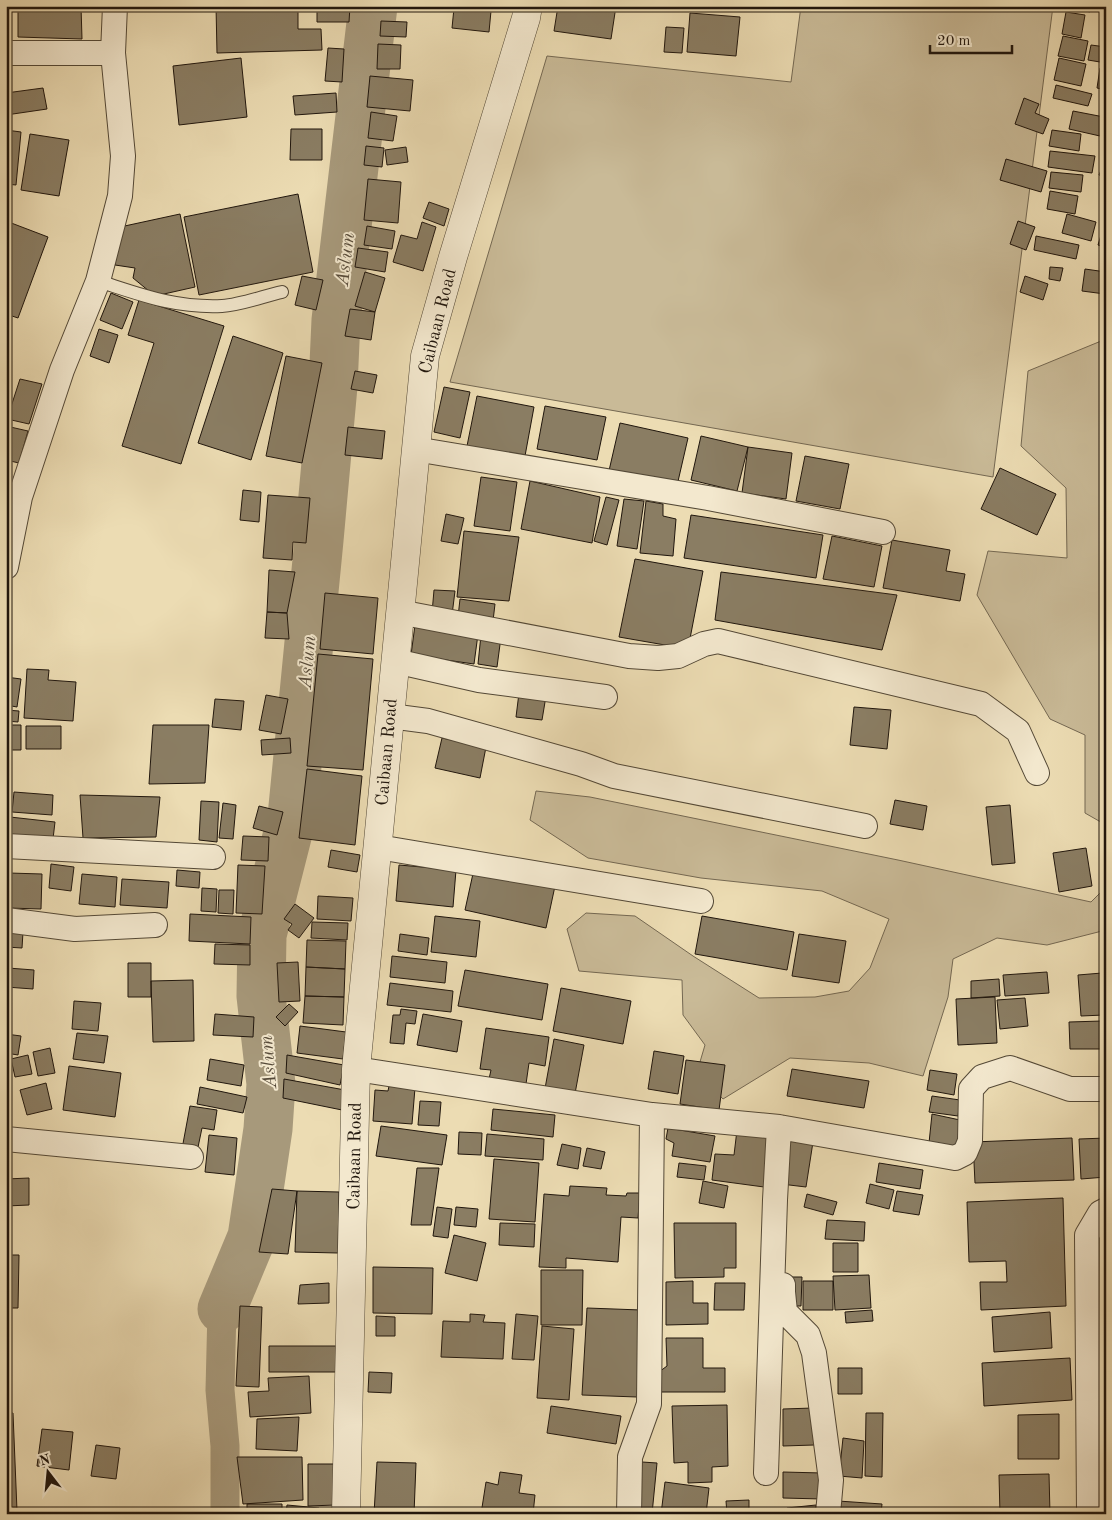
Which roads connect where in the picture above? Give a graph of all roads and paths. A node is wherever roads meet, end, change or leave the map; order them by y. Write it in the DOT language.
graph roads {
  1 [pos="115,6"];
  2 [pos="528,6"];
  3 [pos="6,53"];
  4 [pos="113,53"];
  5 [pos="98,280"];
  6 [pos="282,292"];
  7 [pos="415,449"];
  8 [pos="883,532"];
  9 [pos="6,567"];
  10 [pos="400,612"];
  11 [pos="395,661"];
  12 [pos="605,697"];
  13 [pos="390,716"];
  14 [pos="1037,773"];
  15 [pos="865,826"];
  16 [pos="6,846"];
  17 [pos="378,847"];
  18 [pos="213,857"];
  19 [pos="701,901"];
  20 [pos="6,920"];
  21 [pos="155,925"];
  22 [pos="356,1069"];
  23 [pos="1106,1089"];
  24 [pos="652,1115"];
  25 [pos="779,1126"];
  26 [pos="6,1139"];
  27 [pos="191,1157"];
  28 [pos="775,1200"];
  29 [pos="1106,1210"];
  30 [pos="766,1473"];
  31 [pos="346,1514"];
  32 [pos="629,1514"];
  33 [pos="828,1514"];
  34 [pos="1089,1514"];
  1 -- 4 [label="street"];
  2 -- 7 [label="street, Caibaan Road"];
  3 -- 4 [label="street"];
  4 -- 5 [label="street"];
  5 -- 6 [label="lane"];
  5 -- 9 [label="street"];
  7 -- 8 [label="street"];
  7 -- 10 [label="street, Caibaan Road"];
  10 -- 11 [label="street, Caibaan Road"];
  10 -- 14 [label="street"];
  11 -- 12 [label="street"];
  11 -- 13 [label="street, Caibaan Road"];
  13 -- 15 [label="street"];
  13 -- 17 [label="street, Caibaan Road"];
  16 -- 18 [label="street"];
  17 -- 19 [label="street"];
  17 -- 22 [label="street, Caibaan Road"];
  20 -- 21 [label="street"];
  22 -- 24 [label="street"];
  22 -- 31 [label="street, Caibaan Road"];
  23 -- 25 [label="street"];
  24 -- 25 [label="street"];
  24 -- 32 [label="street"];
  25 -- 28 [label="street"];
  26 -- 27 [label="street"];
  28 -- 30 [label="street"];
  28 -- 33 [label="street"];
  29 -- 34 [label="street"];
}
